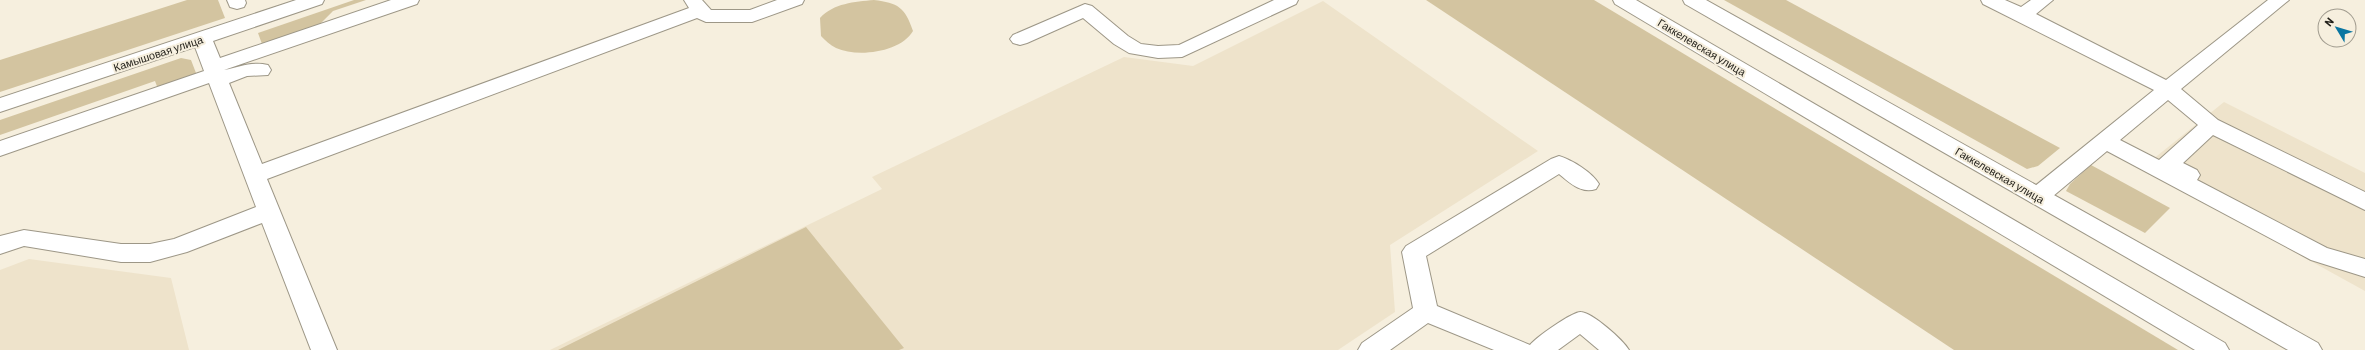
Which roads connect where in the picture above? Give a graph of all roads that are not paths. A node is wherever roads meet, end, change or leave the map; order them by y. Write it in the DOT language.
graph roads {
  1 [pos="315,0"];
  2 [pos="410,0"];
  3 [pos="795,0"];
  4 [pos="1288,0"];
  5 [pos="1622,0"];
  6 [pos="1692,0"];
  7 [pos="1990,0"];
  8 [pos="2044,0"];
  9 [pos="2280,0"];
  10 [pos="697,5"];
  11 [pos="1088,5"];
  12 [pos="2022,16"];
  13 [pos="202,38"];
  14 [pos="1020,39"];
  15 [pos="261,70"];
  16 [pos="215,74"];
  17 [pos="2168,89"];
  18 [pos="0,105"];
  19 [pos="2211,125"];
  20 [pos="2105,141"];
  21 [pos="0,149"];
  22 [pos="255,175"];
  23 [pos="1588,184"];
  24 [pos="2038,196"];
  25 [pos="2365,202"];
  26 [pos="269,211"];
  27 [pos="0,245"];
  28 [pos="2365,267"];
  29 [pos="1426,312"];
  30 [pos="324,350"];
  31 [pos="1371,350"];
  32 [pos="1520,350"];
  33 [pos="1540,350"];
  34 [pos="1616,350"];
  35 [pos="2216,350"];
  36 [pos="2309,350"];
  1 -- 13 [label="main road, Камышовая улица"];
  2 -- 16 [label="main road"];
  3 -- 10 [label="main road"];
  4 -- 11 [label="main road"];
  5 -- 35 [label="main road, Гаккелевская улица"];
  6 -- 24 [label="main road, Гаккелевская улица"];
  7 -- 12 [label="main road"];
  8 -- 12 [label="main road"];
  9 -- 17 [label="main road"];
  10 -- 22 [label="main road"];
  11 -- 14 [label="main road"];
  12 -- 17 [label="main road"];
  13 -- 16 [label="main road"];
  13 -- 18 [label="main road, Камышовая улица"];
  15 -- 16 [label="main road"];
  16 -- 21 [label="main road"];
  16 -- 22 [label="main road"];
  17 -- 19 [label="main road"];
  17 -- 20 [label="main road"];
  19 -- 25 [label="main road"];
  19 -- 28 [label="main road"];
  20 -- 24 [label="main road"];
  20 -- 28 [label="main road"];
  22 -- 26 [label="main road"];
  23 -- 29 [label="main road"];
  24 -- 36 [label="main road, Гаккелевская улица"];
  26 -- 27 [label="main road"];
  26 -- 30 [label="main road"];
  29 -- 31 [label="main road"];
  29 -- 32 [label="main road"];
  33 -- 34 [label="main road"];
}
